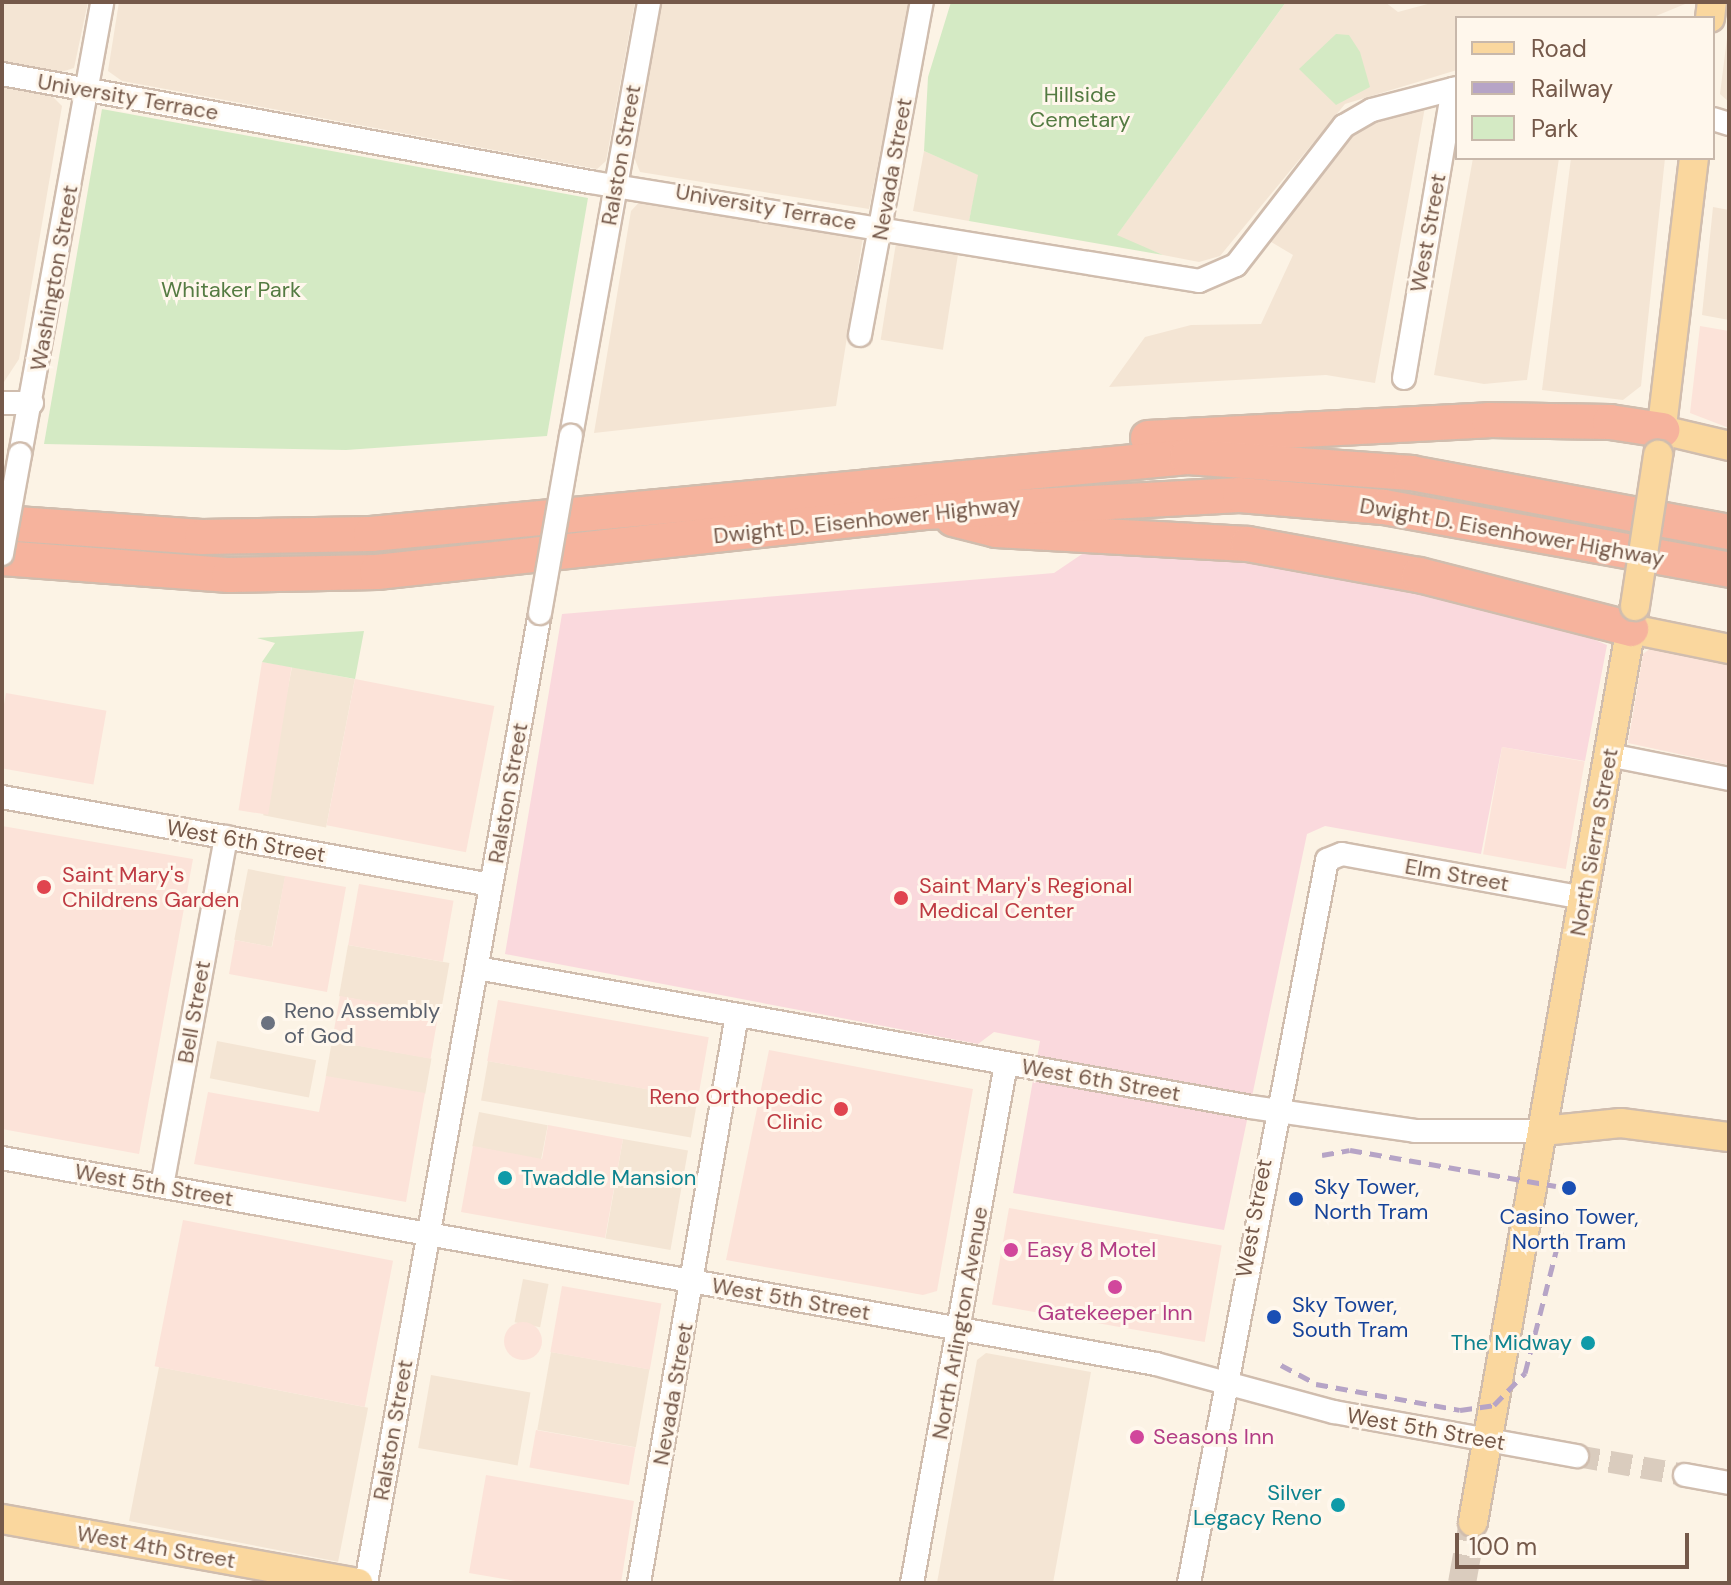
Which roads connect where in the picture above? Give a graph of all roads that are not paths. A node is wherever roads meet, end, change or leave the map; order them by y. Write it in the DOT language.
graph roads {
  1 [pos="102,2"];
  2 [pos="649,2"];
  3 [pos="922,2"];
  4 [pos="2,74"];
  5 [pos="1455,88"];
  6 [pos="87,89"];
  7 [pos="1694,160"];
  8 [pos="616,183"];
  9 [pos="881,227"];
  10 [pos="860,335"];
  11 [pos="1404,378"];
  12 [pos="2,403"];
  13 [pos="32,403"];
  14 [pos="1660,443"];
  15 [pos="1729,446"];
  16 [pos="652,507"];
  17 [pos="925,512"];
  18 [pos="2,523"];
  19 [pos="1729,532"];
  20 [pos="2,556"];
  21 [pos="1729,570"];
  22 [pos="1633,617"];
  23 [pos="1729,649"];
  24 [pos="1609,755"];
  25 [pos="1729,779"];
  26 [pos="2,797"];
  27 [pos="226,837"];
  28 [pos="1331,856"];
  29 [pos="491,885"];
  30 [pos="1583,898"];
  31 [pos="477,968"];
  32 [pos="737,1015"];
  33 [pos="1006,1064"];
  34 [pos="1276,1110"];
  35 [pos="1543,1131"];
  36 [pos="1729,1137"];
  37 [pos="2,1158"];
  38 [pos="162,1186"];
  39 [pos="427,1234"];
  40 [pos="693,1281"];
  41 [pos="959,1329"];
  42 [pos="1226,1383"];
  43 [pos="1488,1441"];
  44 [pos="1577,1456"];
  45 [pos="1685,1475"];
  46 [pos="1729,1483"];
  47 [pos="2,1519"];
  48 [pos="1473,1522"];
  49 [pos="358,1583"];
  50 [pos="366,1583"];
  51 [pos="639,1583"];
  52 [pos="912,1583"];
  53 [pos="1189,1583"];
  1 -- 6 [label="street, Washington Street"];
  2 -- 8 [label="street, Ralston Street"];
  3 -- 9 [label="street, Nevada Street"];
  4 -- 6 [label="street, University Terrace"];
  5 -- 9 [label="street, University Terrace"];
  5 -- 11 [label="street, West Street"];
  6 -- 8 [label="street, University Terrace"];
  6 -- 13 [label="street, Washington Street"];
  7 -- 14 [label="main road, North Sierra Street"];
  8 -- 9 [label="street, University Terrace"];
  8 -- 29 [label="street, Ralston Street, bridge"];
  9 -- 10 [label="street, Nevada Street"];
  12 -- 13 [label="street"];
  13 -- 20 [label="street, Washington Street, bridge"];
  14 -- 15 [label="main road"];
  14 -- 16 [label="highway"];
  14 -- 22 [label="main road, North Sierra Street, bridge"];
  16 -- 18 [label="highway, Dwight D. Eisenhower Highway"];
  16 -- 19 [label="highway, Dwight D. Eisenhower Highway"];
  17 -- 20 [label="highway, Dwight D. Eisenhower Highway"];
  17 -- 21 [label="highway, Dwight D. Eisenhower Highway"];
  17 -- 22 [label="highway"];
  22 -- 23 [label="main road"];
  22 -- 24 [label="main road, North Sierra Street"];
  24 -- 25 [label="street"];
  24 -- 30 [label="main road, North Sierra Street"];
  26 -- 27 [label="street, West 6th Street"];
  27 -- 29 [label="street, West 6th Street"];
  27 -- 38 [label="street, Bell Street"];
  28 -- 30 [label="street, Elm Street"];
  28 -- 34 [label="street, West Street"];
  29 -- 31 [label="street, Ralston Street"];
  30 -- 35 [label="main road, North Sierra Street"];
  31 -- 32 [label="street, West 6th Street"];
  31 -- 39 [label="street, Ralston Street"];
  32 -- 33 [label="street, West 6th Street"];
  32 -- 40 [label="street, Nevada Street"];
  33 -- 34 [label="street, West 6th Street"];
  33 -- 41 [label="street, North Arlington Avenue"];
  34 -- 35 [label="street, West 6th Street"];
  34 -- 42 [label="street, West Street"];
  35 -- 36 [label="main road, West 6th Street"];
  35 -- 43 [label="main road, North Sierra Street"];
  37 -- 38 [label="street, West 5th Street"];
  38 -- 39 [label="street, West 5th Street"];
  39 -- 40 [label="street, West 5th Street"];
  39 -- 50 [label="street, Ralston Street"];
  40 -- 41 [label="street, West 5th Street"];
  40 -- 51 [label="street, Nevada Street"];
  41 -- 42 [label="street, West 5th Street"];
  41 -- 52 [label="street, North Arlington Avenue"];
  42 -- 43 [label="street, West 5th Street"];
  42 -- 53 [label="street, West Street"];
  43 -- 44 [label="street, West 5th Street"];
  43 -- 48 [label="main road, North Sierra Street"];
  45 -- 46 [label="street"];
  47 -- 49 [label="main road, West 4th Street"];
}
